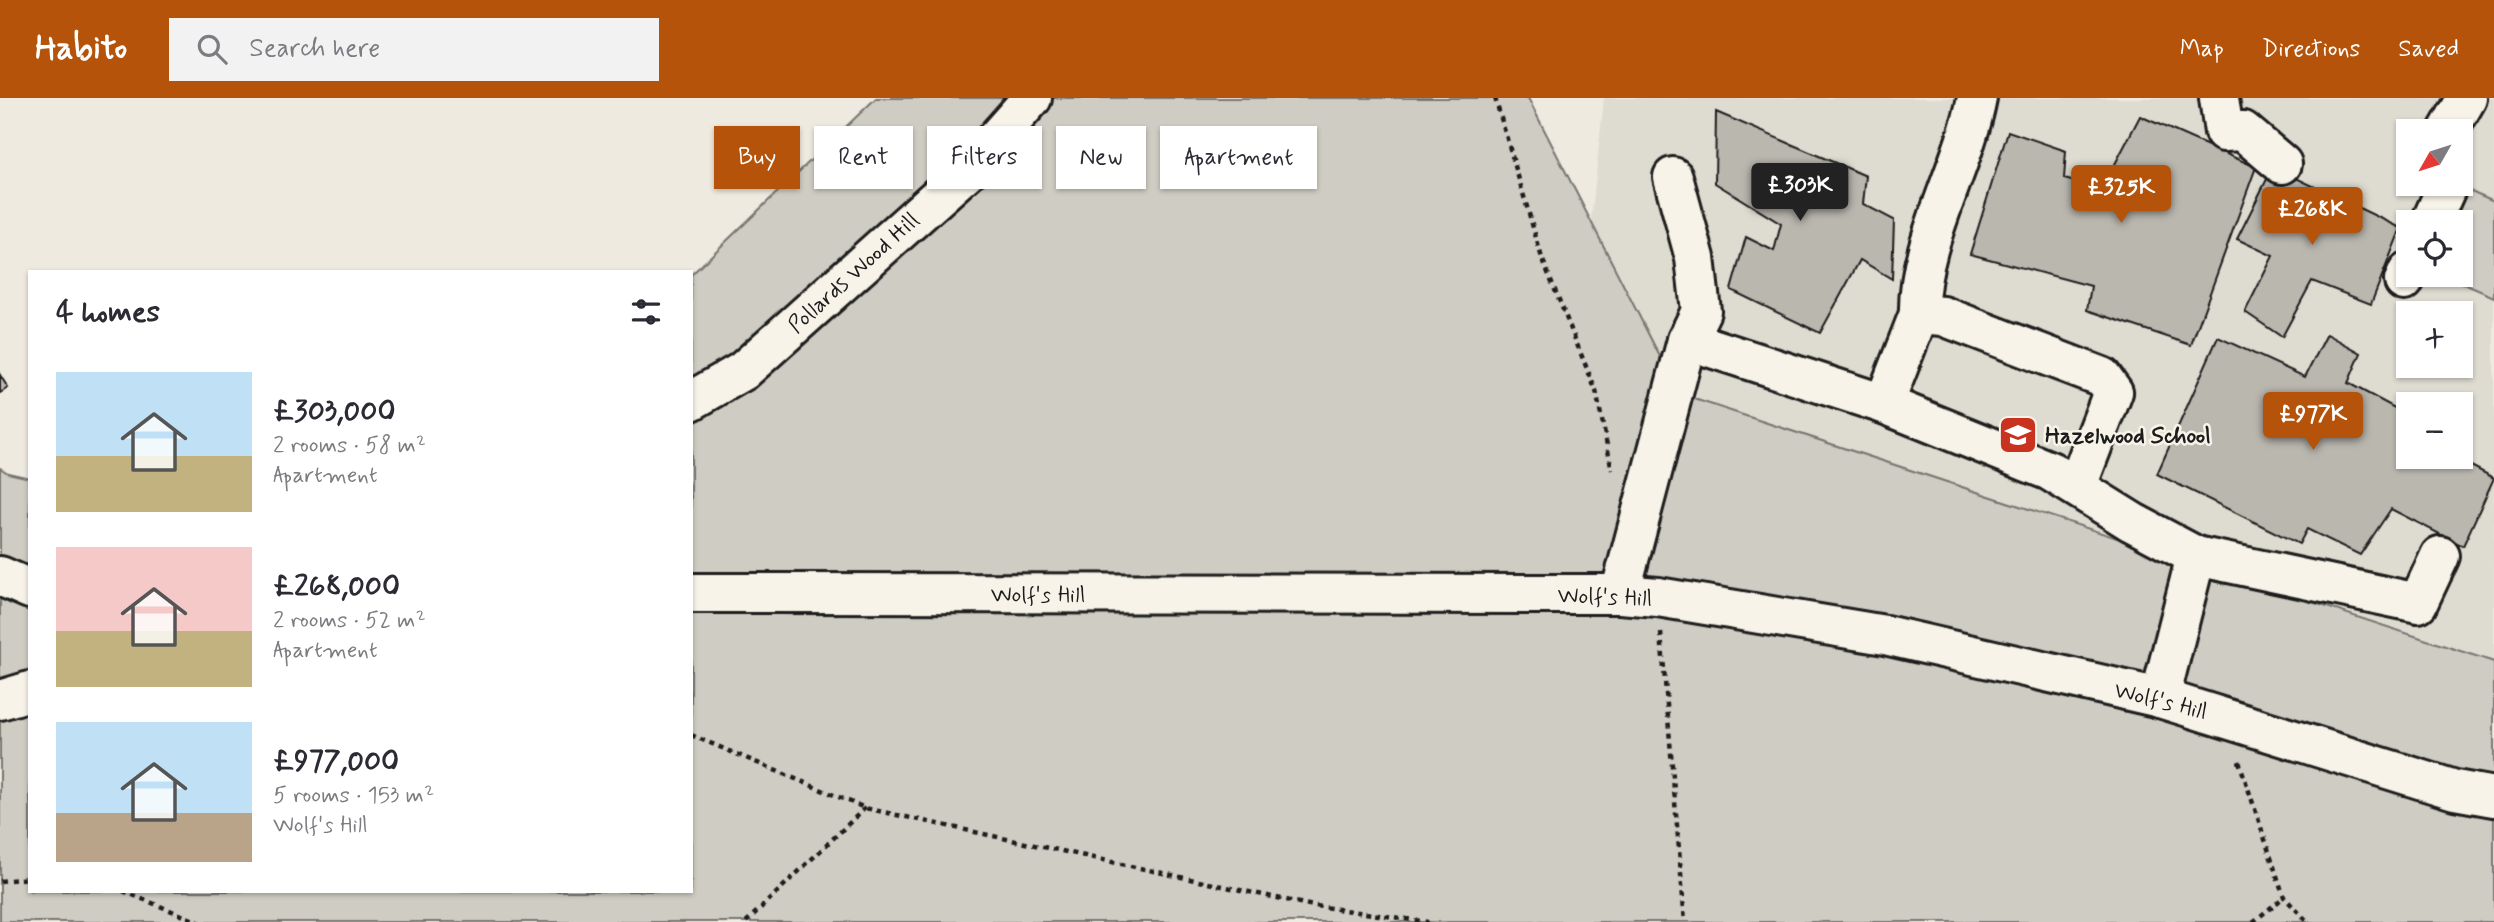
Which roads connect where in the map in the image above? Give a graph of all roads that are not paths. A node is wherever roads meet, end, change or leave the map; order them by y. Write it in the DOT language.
graph roads {
  1 [pos="1032,98"];
  2 [pos="1977,98"];
  3 [pos="2219,98"];
  4 [pos="2467,98"];
  5 [pos="2455,119"];
  6 [pos="2282,164"];
  7 [pos="1673,177"];
  8 [pos="1919,314"];
  9 [pos="1688,340"];
  10 [pos="693,400"];
  11 [pos="1884,404"];
  12 [pos="2077,486"];
  13 [pos="2196,556"];
  14 [pos="2440,556"];
  15 [pos="0,576"];
  16 [pos="28,588"];
  17 [pos="693,593"];
  18 [pos="1620,594"];
  19 [pos="28,692"];
  20 [pos="2160,698"];
  21 [pos="0,700"];
  22 [pos="2494,797"];
  1 -- 10 [label="street, Pollards Wood Hill"];
  2 -- 8 [label="street"];
  3 -- 6 [label="street"];
  4 -- 5 [label="street"];
  7 -- 9 [label="street"];
  8 -- 11 [label="street"];
  8 -- 12 [label="street"];
  9 -- 11 [label="street"];
  9 -- 18 [label="street"];
  11 -- 12 [label="street"];
  12 -- 13 [label="street"];
  13 -- 14 [label="street"];
  13 -- 20 [label="street"];
  15 -- 16 [label="street"];
  17 -- 18 [label="street, Wolf's Hill"];
  18 -- 20 [label="street, Wolf's Hill"];
  19 -- 21 [label="street"];
  20 -- 22 [label="street, Wolf's Hill"];
}
